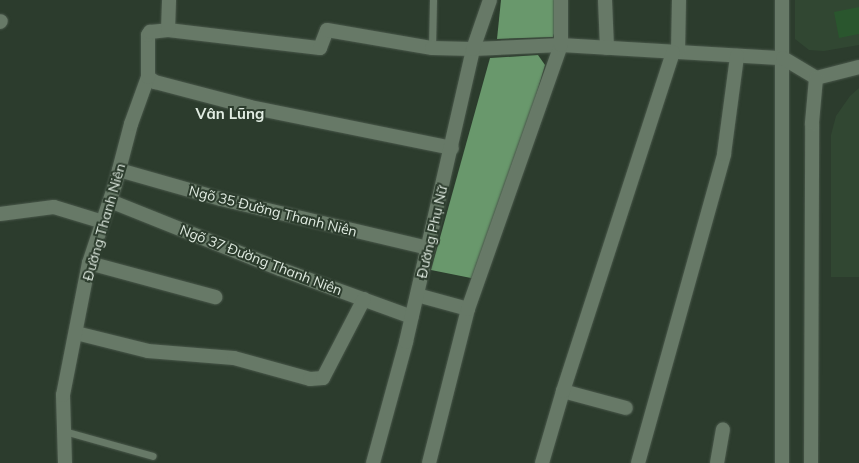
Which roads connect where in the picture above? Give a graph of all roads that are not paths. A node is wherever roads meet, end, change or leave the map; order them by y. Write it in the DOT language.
graph roads {
  1 [pos="169,0"];
  2 [pos="433,0"];
  3 [pos="490,0"];
  4 [pos="561,0"];
  5 [pos="605,0"];
  6 [pos="679,0"];
  7 [pos="782,0"];
  8 [pos="168,30"];
  9 [pos="561,45"];
  10 [pos="432,48"];
  11 [pos="607,48"];
  12 [pos="473,49"];
  13 [pos="675,52"];
  14 [pos="737,56"];
  15 [pos="783,58"];
  16 [pos="859,67"];
  17 [pos="148,77"];
  18 [pos="816,78"];
  19 [pos="452,148"];
  20 [pos="119,170"];
  21 [pos="110,201"];
  22 [pos="0,214"];
  23 [pos="103,222"];
  24 [pos="428,248"];
  25 [pos="90,263"];
  26 [pos="417,295"];
  27 [pos="216,297"];
  28 [pos="364,299"];
  29 [pos="468,309"];
  30 [pos="412,317"];
  31 [pos="76,333"];
  32 [pos="563,391"];
  33 [pos="626,408"];
  34 [pos="723,430"];
  35 [pos="64,431"];
  36 [pos="153,456"];
  37 [pos="65,463"];
  38 [pos="373,463"];
  39 [pos="428,463"];
  40 [pos="542,463"];
  41 [pos="638,463"];
  42 [pos="717,463"];
  43 [pos="782,463"];
  44 [pos="811,463"];
  1 -- 8 [label="street"];
  2 -- 10 [label="lane"];
  3 -- 12 [label="street, Đường Phụ Nữ"];
  4 -- 9 [label="street"];
  5 -- 11 [label="street"];
  6 -- 13 [label="street"];
  7 -- 15 [label="street"];
  8 -- 10 [label="street"];
  8 -- 17 [label="street, Đường Thanh Niên"];
  9 -- 11 [label="street"];
  9 -- 12 [label="street"];
  9 -- 29 [label="street"];
  10 -- 12 [label="street"];
  11 -- 13 [label="street"];
  12 -- 19 [label="street, Đường Phụ Nữ"];
  13 -- 14 [label="street"];
  13 -- 32 [label="street"];
  14 -- 15 [label="street"];
  14 -- 41 [label="street"];
  15 -- 18 [label="street"];
  15 -- 43 [label="street"];
  16 -- 18 [label="street"];
  17 -- 19 [label="street"];
  17 -- 20 [label="street, Đường Thanh Niên"];
  18 -- 44 [label="street"];
  19 -- 24 [label="street, Đường Phụ Nữ"];
  20 -- 21 [label="street, Đường Thanh Niên"];
  20 -- 24 [label="street, Ngõ 35 Đường Thanh Niên"];
  21 -- 23 [label="street, Đường Thanh Niên"];
  21 -- 28 [label="street, Ngõ 37 Đường Thanh Niên"];
  22 -- 23 [label="street"];
  23 -- 25 [label="street, Đường Thanh Niên"];
  24 -- 26 [label="street, Đường Phụ Nữ"];
  25 -- 27 [label="street"];
  25 -- 31 [label="street, Đường Thanh Niên"];
  26 -- 29 [label="street"];
  26 -- 30 [label="street, Đường Phụ Nữ"];
  28 -- 30 [label="street, Ngõ 37 Đường Thanh Niên"];
  28 -- 31 [label="street"];
  29 -- 39 [label="street"];
  30 -- 38 [label="street, Đường Phụ Nữ"];
  31 -- 35 [label="street, Đường Thanh Niên"];
  32 -- 33 [label="street"];
  32 -- 40 [label="street"];
  34 -- 42 [label="street"];
  35 -- 36 [label="lane"];
  35 -- 37 [label="street, Đường Thanh Niên"];
}
